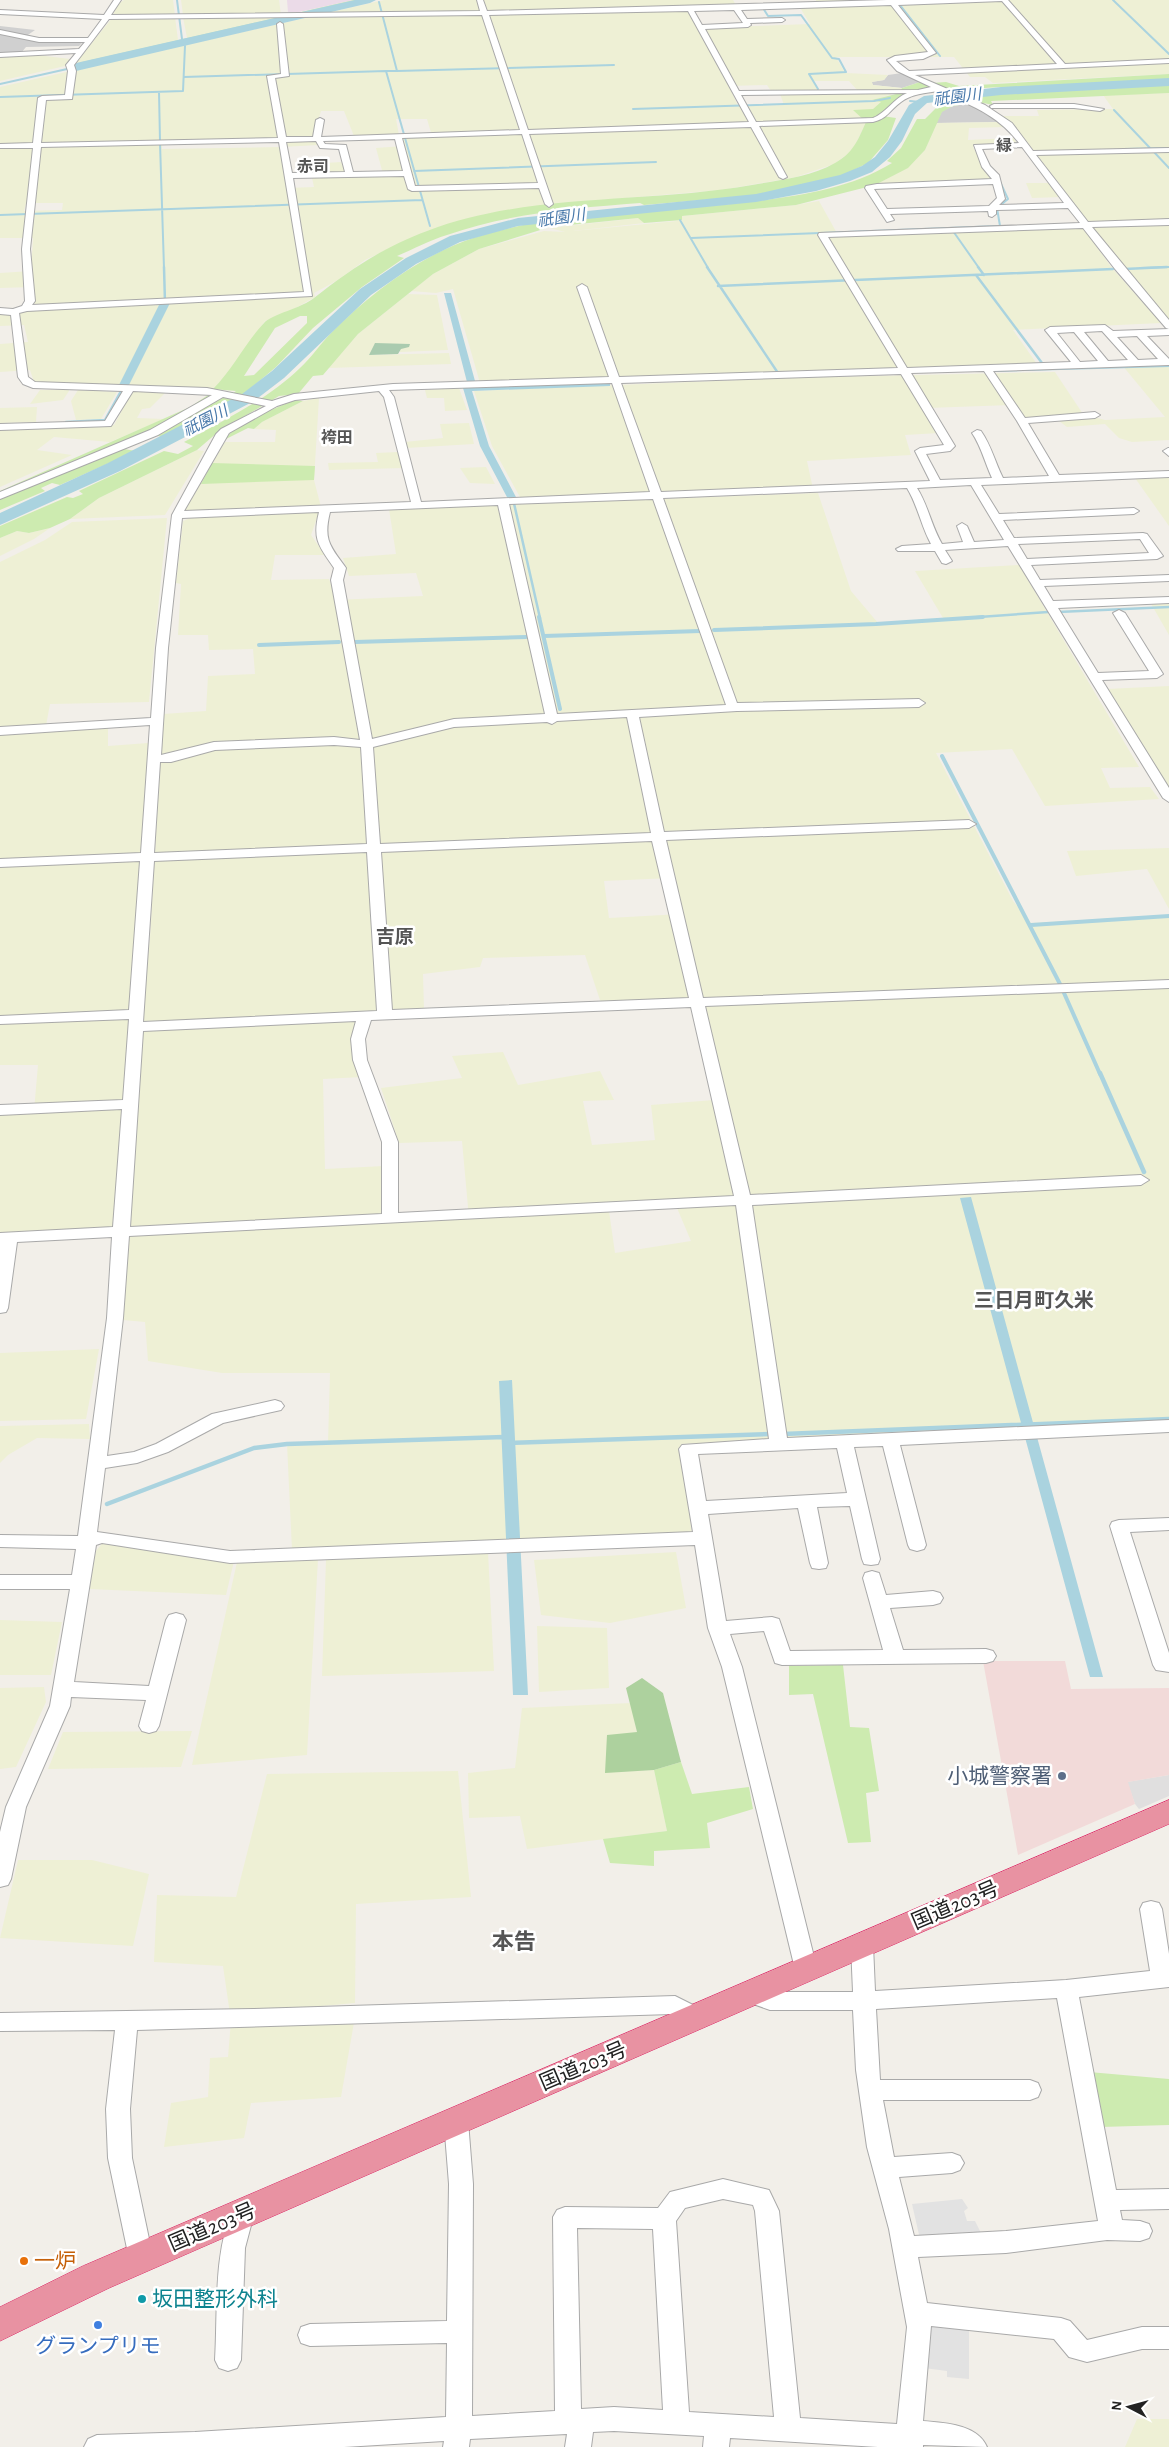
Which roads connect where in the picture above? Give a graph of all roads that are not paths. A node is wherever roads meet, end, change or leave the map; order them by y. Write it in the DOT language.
graph roads {
  1 [pos="118,0"];
  2 [pos="480,0"];
  3 [pos="674,0"];
  4 [pos="999,0"];
  5 [pos="1004,0"];
  6 [pos="891,1"];
  7 [pos="785,3"];
  8 [pos="284,6"];
  9 [pos="736,7"];
  10 [pos="680,9"];
  11 [pos="690,9"];
  12 [pos="0,12"];
  13 [pos="485,13"];
  14 [pos="290,15"];
  15 [pos="107,17"];
  16 [pos="782,20"];
  17 [pos="746,21"];
  18 [pos="280,24"];
  19 [pos="700,27"];
  20 [pos="0,32"];
  21 [pos="90,40"];
  22 [pos="81,51"];
  23 [pos="0,55"];
  24 [pos="1169,61"];
  25 [pos="1063,66"];
  26 [pos="906,73"];
  27 [pos="942,88"];
  28 [pos="923,91"];
  29 [pos="737,94"];
  30 [pos="967,101"];
  31 [pos="994,106"];
  32 [pos="1100,109"];
  33 [pos="998,116"];
  34 [pos="320,120"];
  35 [pos="755,125"];
  36 [pos="525,133"];
  37 [pos="402,137"];
  38 [pos="319,139"];
  39 [pos="282,140"];
  40 [pos="35,144"];
  41 [pos="1024,145"];
  42 [pos="0,146"];
  43 [pos="1169,150"];
  44 [pos="1031,153"];
  45 [pos="408,173"];
  46 [pos="350,174"];
  47 [pos="289,176"];
  48 [pos="783,178"];
  49 [pos="996,181"];
  50 [pos="542,185"];
  51 [pos="549,204"];
  52 [pos="1071,205"];
  53 [pos="992,207"];
  54 [pos="884,212"];
  55 [pos="891,222"];
  56 [pos="1169,222"];
  57 [pos="1085,224"];
  58 [pos="995,226"];
  59 [pos="582,287"];
  60 [pos="26,308"];
  61 [pos="0,311"];
  62 [pos="14,312"];
  63 [pos="1169,326"];
  64 [pos="1076,329"];
  65 [pos="1169,332"];
  66 [pos="1140,333"];
  67 [pos="1110,334"];
  68 [pos="1167,362"];
  69 [pos="1135,363"];
  70 [pos="1077,364"];
  71 [pos="1105,364"];
  72 [pos="988,370"];
  73 [pos="906,372"];
  74 [pos="615,379"];
  75 [pos="382,388"];
  76 [pos="129,389"];
  77 [pos="222,393"];
  78 [pos="272,403"];
  79 [pos="1095,414"];
  80 [pos="1022,420"];
  81 [pos="0,427"];
  82 [pos="977,433"];
  83 [pos="1169,474"];
  84 [pos="1056,479"];
  85 [pos="999,481"];
  86 [pos="974,482"];
  87 [pos="938,484"];
  88 [pos="910,485"];
  89 [pos="0,496"];
  90 [pos="658,496"];
  91 [pos="503,502"];
  92 [pos="518,502"];
  93 [pos="416,506"];
  94 [pos="325,509"];
  95 [pos="1134,511"];
  96 [pos="177,515"];
  97 [pos="995,517"];
  98 [pos="962,526"];
  99 [pos="1011,542"];
  100 [pos="970,545"];
  101 [pos="938,547"];
  102 [pos="902,549"];
  103 [pos="946,561"];
  104 [pos="1024,562"];
  105 [pos="1169,578"];
  106 [pos="1037,583"];
  107 [pos="1169,600"];
  108 [pos="1053,610"];
  109 [pos="1151,612"];
  110 [pos="1118,613"];
  111 [pos="1093,677"];
  112 [pos="919,703"];
  113 [pos="733,707"];
  114 [pos="632,712"];
  115 [pos="552,720"];
  116 [pos="157,721"];
  117 [pos="0,731"];
  118 [pos="368,744"];
  119 [pos="154,759"];
  120 [pos="1152,770"];
  121 [pos="1169,770"];
  122 [pos="1169,798"];
  123 [pos="969,824"];
  124 [pos="658,836"];
  125 [pos="374,848"];
  126 [pos="147,858"];
  127 [pos="0,863"];
  128 [pos="1169,984"];
  129 [pos="696,1003"];
  130 [pos="385,1016"];
  131 [pos="366,1017"];
  132 [pos="0,1020"];
  133 [pos="136,1020"];
  134 [pos="130,1104"];
  135 [pos="0,1110"];
  136 [pos="1141,1180"];
  137 [pos="743,1200"];
  138 [pos="390,1218"];
  139 [pos="121,1232"];
  140 [pos="4,1238"];
  141 [pos="0,1308"];
  142 [pos="275,1406"];
  143 [pos="1169,1426"];
  144 [pos="890,1439"];
  145 [pos="844,1441"];
  146 [pos="779,1444"];
  147 [pos="95,1464"];
  148 [pos="857,1498"];
  149 [pos="806,1502"];
  150 [pos="697,1508"];
  151 [pos="1169,1524"];
  152 [pos="702,1538"];
  153 [pos="87,1540"];
  154 [pos="0,1541"];
  155 [pos="917,1546"];
  156 [pos="819,1562"];
  157 [pos="0,1582"];
  158 [pos="81,1582"];
  159 [pos="933,1598"];
  160 [pos="879,1602"];
  161 [pos="176,1620"];
  162 [pos="718,1628"];
  163 [pos="986,1656"];
  164 [pos="895,1657"];
  165 [pos="1169,1665"];
  166 [pos="63,1689"];
  167 [pos="158,1694"];
  168 [pos="150,1726"];
  169 [pos="1169,1811"];
  170 [pos="0,1879"];
  171 [pos="1151,1909"];
  172 [pos="862,1945"];
  173 [pos="806,1969"];
  174 [pos="1166,1978"];
  175 [pos="1066,1989"];
  176 [pos="750,1994"];
  177 [pos="865,2001"];
  178 [pos="697,2017"];
  179 [pos="0,2022"];
  180 [pos="127,2022"];
  181 [pos="870,2090"];
  182 [pos="1030,2090"];
  183 [pos="456,2121"];
  184 [pos="952,2163"];
  185 [pos="885,2168"];
  186 [pos="1169,2199"];
  187 [pos="1106,2200"];
  188 [pos="242,2214"];
  189 [pos="664,2219"];
  190 [pos="1112,2230"];
  191 [pos="1140,2231"];
  192 [pos="904,2247"];
  193 [pos="140,2258"];
  194 [pos="916,2313"];
  195 [pos="0,2325"];
  196 [pos="460,2332"];
  197 [pos="310,2336"];
  198 [pos="1169,2338"];
  199 [pos="228,2360"];
  200 [pos="575,2421"];
  201 [pos="677,2423"];
  202 [pos="788,2430"];
  203 [pos="717,2436"];
  204 [pos="458,2437"];
  205 [pos="909,2439"];
  206 [pos="338,2441"];
  207 [pos="97,2447"];
  208 [pos="578,2447"];
  209 [pos="974,2447"];
  1 -- 15 [label="street"];
  2 -- 13 [label="street"];
  3 -- 10 [label="street"];
  4 -- 6 [label="street"];
  5 -- 25 [label="street"];
  6 -- 7 [label="street"];
  6 -- 26 [label="street"];
  7 -- 9 [label="street"];
  8 -- 14 [label="street"];
  9 -- 11 [label="street"];
  9 -- 17 [label="street"];
  10 -- 11 [label="street"];
  10 -- 13 [label="street"];
  11 -- 19 [label="street"];
  12 -- 15 [label="street"];
  13 -- 14 [label="street"];
  13 -- 36 [label="street"];
  14 -- 15 [label="street"];
  15 -- 21 [label="street"];
  16 -- 17 [label="street"];
  17 -- 19 [label="street"];
  18 -- 39 [label="street"];
  19 -- 29 [label="street"];
  20 -- 21 [label="street"];
  21 -- 22 [label="street"];
  22 -- 23 [label="street"];
  22 -- 40 [label="street"];
  24 -- 25 [label="street"];
  25 -- 26 [label="street"];
  26 -- 27 [label="street"];
  27 -- 28 [label="street"];
  27 -- 30 [label="street"];
  28 -- 29 [label="street"];
  28 -- 35 [label="street"];
  29 -- 35 [label="street"];
  30 -- 31 [label="street"];
  30 -- 33 [label="street"];
  31 -- 32 [label="street"];
  31 -- 33 [label="street"];
  33 -- 41 [label="street"];
  34 -- 38 [label="street"];
  35 -- 36 [label="street"];
  35 -- 48 [label="street"];
  36 -- 37 [label="street"];
  36 -- 50 [label="street"];
  37 -- 38 [label="street"];
  37 -- 45 [label="street"];
  38 -- 39 [label="street"];
  38 -- 46 [label="street"];
  39 -- 40 [label="street"];
  39 -- 47 [label="street"];
  40 -- 42 [label="street"];
  40 -- 60 [label="street"];
  41 -- 44 [label="street"];
  41 -- 49 [label="street"];
  43 -- 44 [label="street"];
  44 -- 52 [label="street"];
  45 -- 46 [label="street"];
  45 -- 50 [label="street"];
  46 -- 47 [label="street"];
  47 -- 60 [label="street"];
  49 -- 53 [label="street"];
  49 -- 54 [label="street"];
  50 -- 51 [label="street"];
  52 -- 53 [label="street"];
  52 -- 57 [label="street"];
  53 -- 54 [label="street"];
  53 -- 58 [label="street"];
  54 -- 55 [label="street"];
  56 -- 57 [label="street"];
  57 -- 58 [label="street"];
  57 -- 63 [label="street"];
  58 -- 73 [label="street"];
  59 -- 74 [label="street"];
  60 -- 62 [label="street"];
  61 -- 62 [label="street"];
  62 -- 76 [label="street"];
  64 -- 67 [label="street"];
  64 -- 70 [label="street"];
  64 -- 71 [label="street"];
  65 -- 66 [label="street"];
  66 -- 67 [label="street"];
  66 -- 68 [label="street"];
  67 -- 69 [label="street"];
  68 -- 69 [label="street"];
  69 -- 71 [label="street"];
  70 -- 71 [label="street"];
  70 -- 72 [label="street"];
  72 -- 73 [label="street"];
  72 -- 80 [label="street"];
  73 -- 74 [label="street"];
  73 -- 87 [label="street"];
  74 -- 75 [label="street"];
  74 -- 90 [label="street"];
  75 -- 78 [label="street"];
  75 -- 93 [label="street"];
  76 -- 77 [label="street"];
  76 -- 81 [label="street"];
  77 -- 78 [label="street"];
  77 -- 89 [label="street"];
  78 -- 96 [label="street"];
  79 -- 80 [label="street"];
  80 -- 84 [label="street"];
  82 -- 85 [label="street"];
  83 -- 84 [label="street"];
  84 -- 85 [label="street"];
  85 -- 86 [label="street"];
  86 -- 87 [label="street"];
  86 -- 97 [label="street"];
  87 -- 88 [label="street"];
  88 -- 90 [label="street"];
  88 -- 101 [label="street"];
  90 -- 92 [label="street"];
  90 -- 113 [label="street"];
  91 -- 92 [label="street"];
  91 -- 93 [label="street"];
  91 -- 115 [label="street"];
  93 -- 94 [label="street"];
  94 -- 96 [label="street"];
  94 -- 118 [label="street"];
  95 -- 97 [label="street"];
  96 -- 116 [label="street"];
  97 -- 99 [label="street"];
  98 -- 100 [label="street"];
  99 -- 100 [label="street"];
  99 -- 104 [label="street"];
  99 -- 104 [label="street"];
  100 -- 101 [label="street"];
  101 -- 102 [label="street"];
  101 -- 103 [label="street"];
  104 -- 106 [label="street"];
  105 -- 106 [label="street"];
  106 -- 108 [label="street"];
  107 -- 108 [label="street"];
  108 -- 110 [label="street"];
  108 -- 111 [label="street"];
  109 -- 110 [label="street"];
  110 -- 111 [label="street"];
  111 -- 120 [label="street"];
  112 -- 113 [label="street"];
  113 -- 114 [label="street"];
  114 -- 115 [label="street"];
  114 -- 124 [label="street"];
  115 -- 118 [label="street"];
  116 -- 117 [label="street"];
  116 -- 119 [label="street"];
  118 -- 119 [label="street"];
  118 -- 125 [label="street"];
  119 -- 126 [label="street"];
  120 -- 121 [label="street"];
  120 -- 122 [label="street"];
  123 -- 124 [label="street"];
  124 -- 125 [label="street"];
  124 -- 129 [label="street"];
  125 -- 126 [label="street"];
  125 -- 130 [label="street"];
  126 -- 127 [label="street"];
  126 -- 133 [label="street"];
  128 -- 129 [label="street"];
  129 -- 130 [label="street"];
  129 -- 137 [label="street"];
  130 -- 131 [label="street"];
  131 -- 133 [label="street"];
  131 -- 138 [label="street"];
  132 -- 133 [label="street"];
  133 -- 134 [label="street"];
  134 -- 135 [label="street"];
  134 -- 139 [label="street"];
  136 -- 137 [label="street"];
  137 -- 138 [label="street"];
  137 -- 146 [label="street"];
  138 -- 139 [label="street"];
  139 -- 140 [label="street"];
  139 -- 147 [label="street"];
  140 -- 141 [label="street"];
  142 -- 147 [label="street"];
  143 -- 144 [label="street"];
  144 -- 145 [label="street"];
  144 -- 155 [label="street"];
  145 -- 146 [label="street"];
  145 -- 148 [label="street"];
  146 -- 150 [label="street"];
  147 -- 153 [label="street"];
  148 -- 149 [label="street"];
  148 -- 160 [label="street"];
  149 -- 150 [label="street"];
  149 -- 156 [label="street"];
  150 -- 152 [label="street"];
  151 -- 165 [label="street"];
  152 -- 153 [label="street"];
  152 -- 162 [label="street"];
  153 -- 154 [label="street"];
  153 -- 158 [label="street"];
  157 -- 158 [label="street"];
  158 -- 166 [label="street"];
  159 -- 160 [label="street"];
  160 -- 164 [label="street"];
  161 -- 167 [label="street"];
  162 -- 164 [label="street"];
  162 -- 173 [label="street"];
  163 -- 164 [label="street"];
  166 -- 167 [label="street"];
  166 -- 170 [label="street"];
  167 -- 168 [label="street"];
  169 -- 172 [label="highway, 国道203号"];
  171 -- 174 [label="street"];
  172 -- 173 [label="highway, 国道203号"];
  172 -- 177 [label="street"];
  173 -- 176 [label="highway, 国道203号"];
  174 -- 175 [label="street"];
  175 -- 177 [label="street"];
  175 -- 187 [label="street"];
  176 -- 177 [label="street"];
  176 -- 178 [label="highway, 国道203号"];
  177 -- 181 [label="street"];
  178 -- 180 [label="street"];
  178 -- 183 [label="highway, 国道203号"];
  179 -- 180 [label="street"];
  180 -- 193 [label="street"];
  181 -- 182 [label="street"];
  181 -- 185 [label="street"];
  183 -- 188 [label="highway, 国道203号"];
  183 -- 196 [label="street"];
  184 -- 185 [label="street"];
  185 -- 192 [label="street"];
  186 -- 187 [label="street"];
  187 -- 190 [label="street"];
  188 -- 193 [label="highway, 国道203号"];
  188 -- 199 [label="street"];
  189 -- 200 [label="street"];
  189 -- 201 [label="street"];
  189 -- 202 [label="street"];
  190 -- 191 [label="street"];
  190 -- 192 [label="street"];
  192 -- 194 [label="street"];
  193 -- 195 [label="highway, 国道203号"];
  194 -- 198 [label="street"];
  194 -- 205 [label="street"];
  196 -- 197 [label="street"];
  196 -- 204 [label="street"];
  200 -- 201 [label="street"];
  200 -- 204 [label="street"];
  200 -- 208 [label="street"];
  201 -- 203 [label="street"];
  202 -- 203 [label="street"];
  202 -- 205 [label="street"];
  204 -- 206 [label="street"];
  205 -- 209 [label="street"];
  206 -- 207 [label="street"];
}
